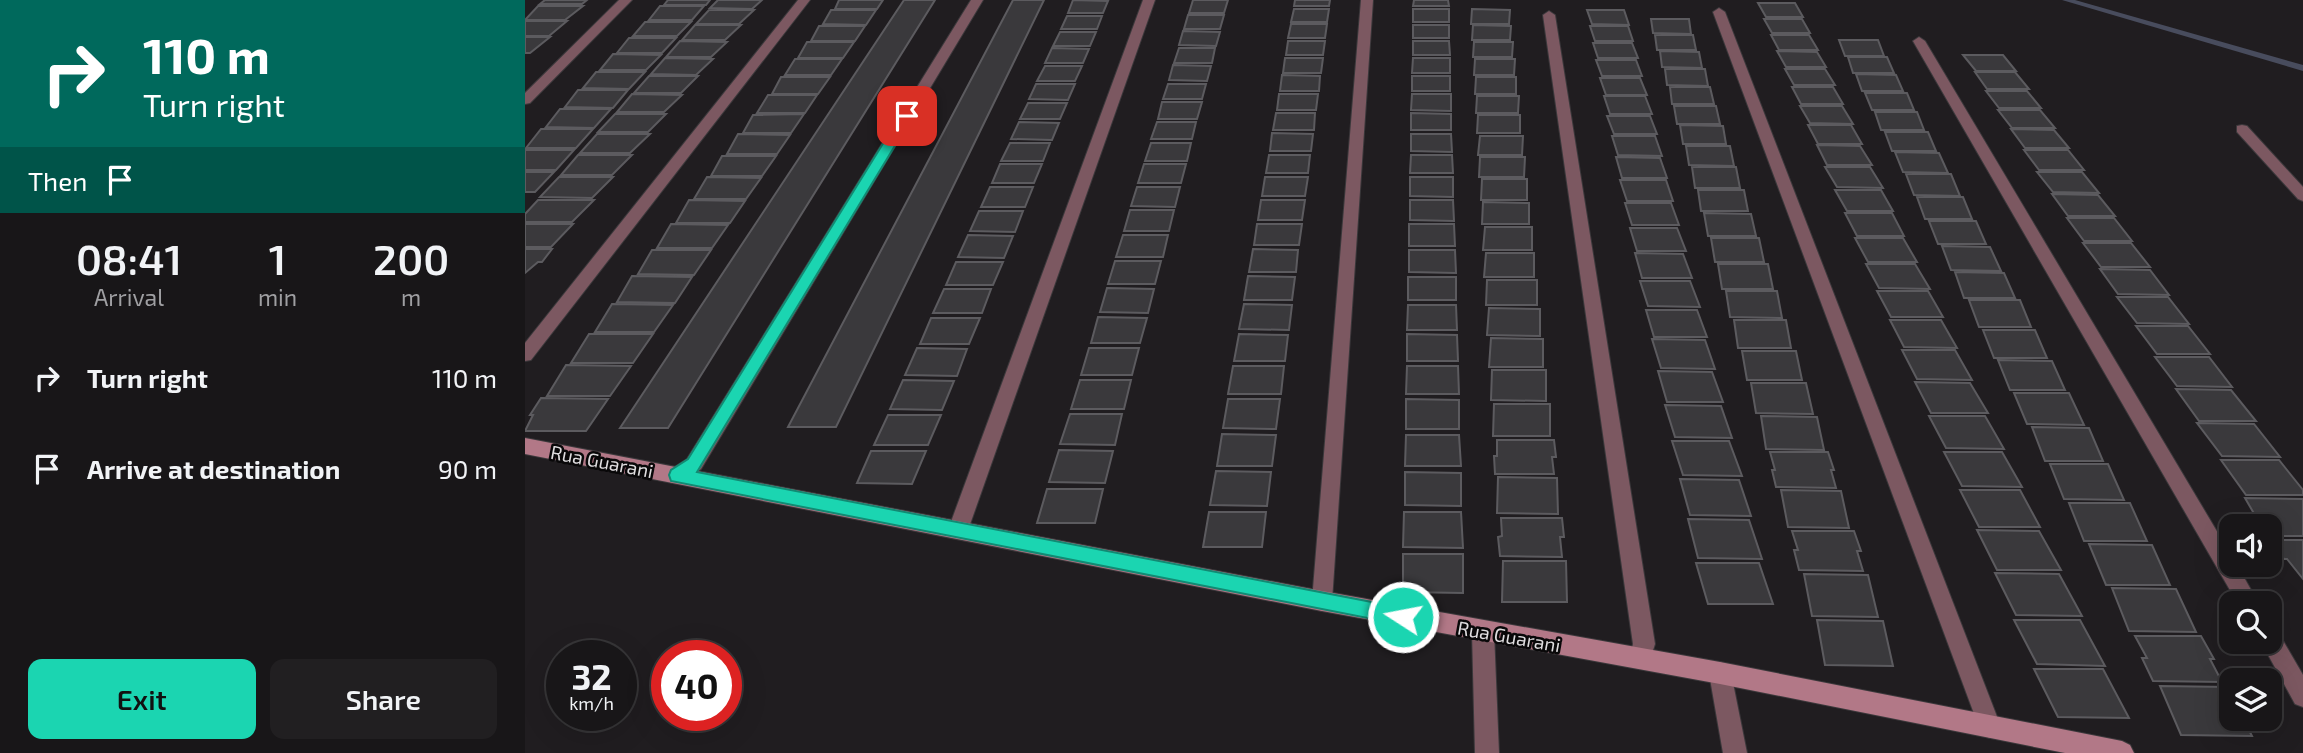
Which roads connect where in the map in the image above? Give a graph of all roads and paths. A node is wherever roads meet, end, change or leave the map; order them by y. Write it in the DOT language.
graph roads {
  1 [pos="626,0"];
  2 [pos="804,0"];
  3 [pos="977,0"];
  4 [pos="1149,0"];
  5 [pos="1367,0"];
  6 [pos="1719,12"];
  7 [pos="1549,15"];
  8 [pos="1919,41"];
  9 [pos="525,100"];
  10 [pos="2242,129"];
  11 [pos="2303,196"];
  12 [pos="525,355"];
  13 [pos="525,446"];
  14 [pos="677,475"];
  15 [pos="958,530"];
  16 [pos="2241,591"];
  17 [pos="1322,601"];
  18 [pos="1483,632"];
  19 [pos="2279,654"];
  20 [pos="1640,659"];
  21 [pos="1720,673"];
  22 [pos="2303,696"];
  23 [pos="1990,727"];
  24 [pos="1487,753"];
  25 [pos="1735,753"];
  26 [pos="2122,753"];
  1 -- 9 [label="street"];
  2 -- 12 [label="street"];
  3 -- 14 [label="street"];
  4 -- 15 [label="street"];
  5 -- 17 [label="street"];
  6 -- 23 [label="street"];
  7 -- 20 [label="street"];
  8 -- 16 [label="street"];
  10 -- 11 [label="street"];
  13 -- 14 [label="street, Rua Guarani"];
  14 -- 15 [label="street, Rua Guarani"];
  15 -- 17 [label="street, Rua Guarani"];
  17 -- 18 [label="street, Rua Guarani"];
  18 -- 20 [label="street, Rua Guarani"];
  18 -- 24 [label="street"];
  19 -- 22 [label="street"];
  20 -- 21 [label="street, Rua Guarani"];
  21 -- 23 [label="street, Rua Guarani"];
  21 -- 25 [label="street"];
  23 -- 26 [label="street, Rua Guarani"];
}
